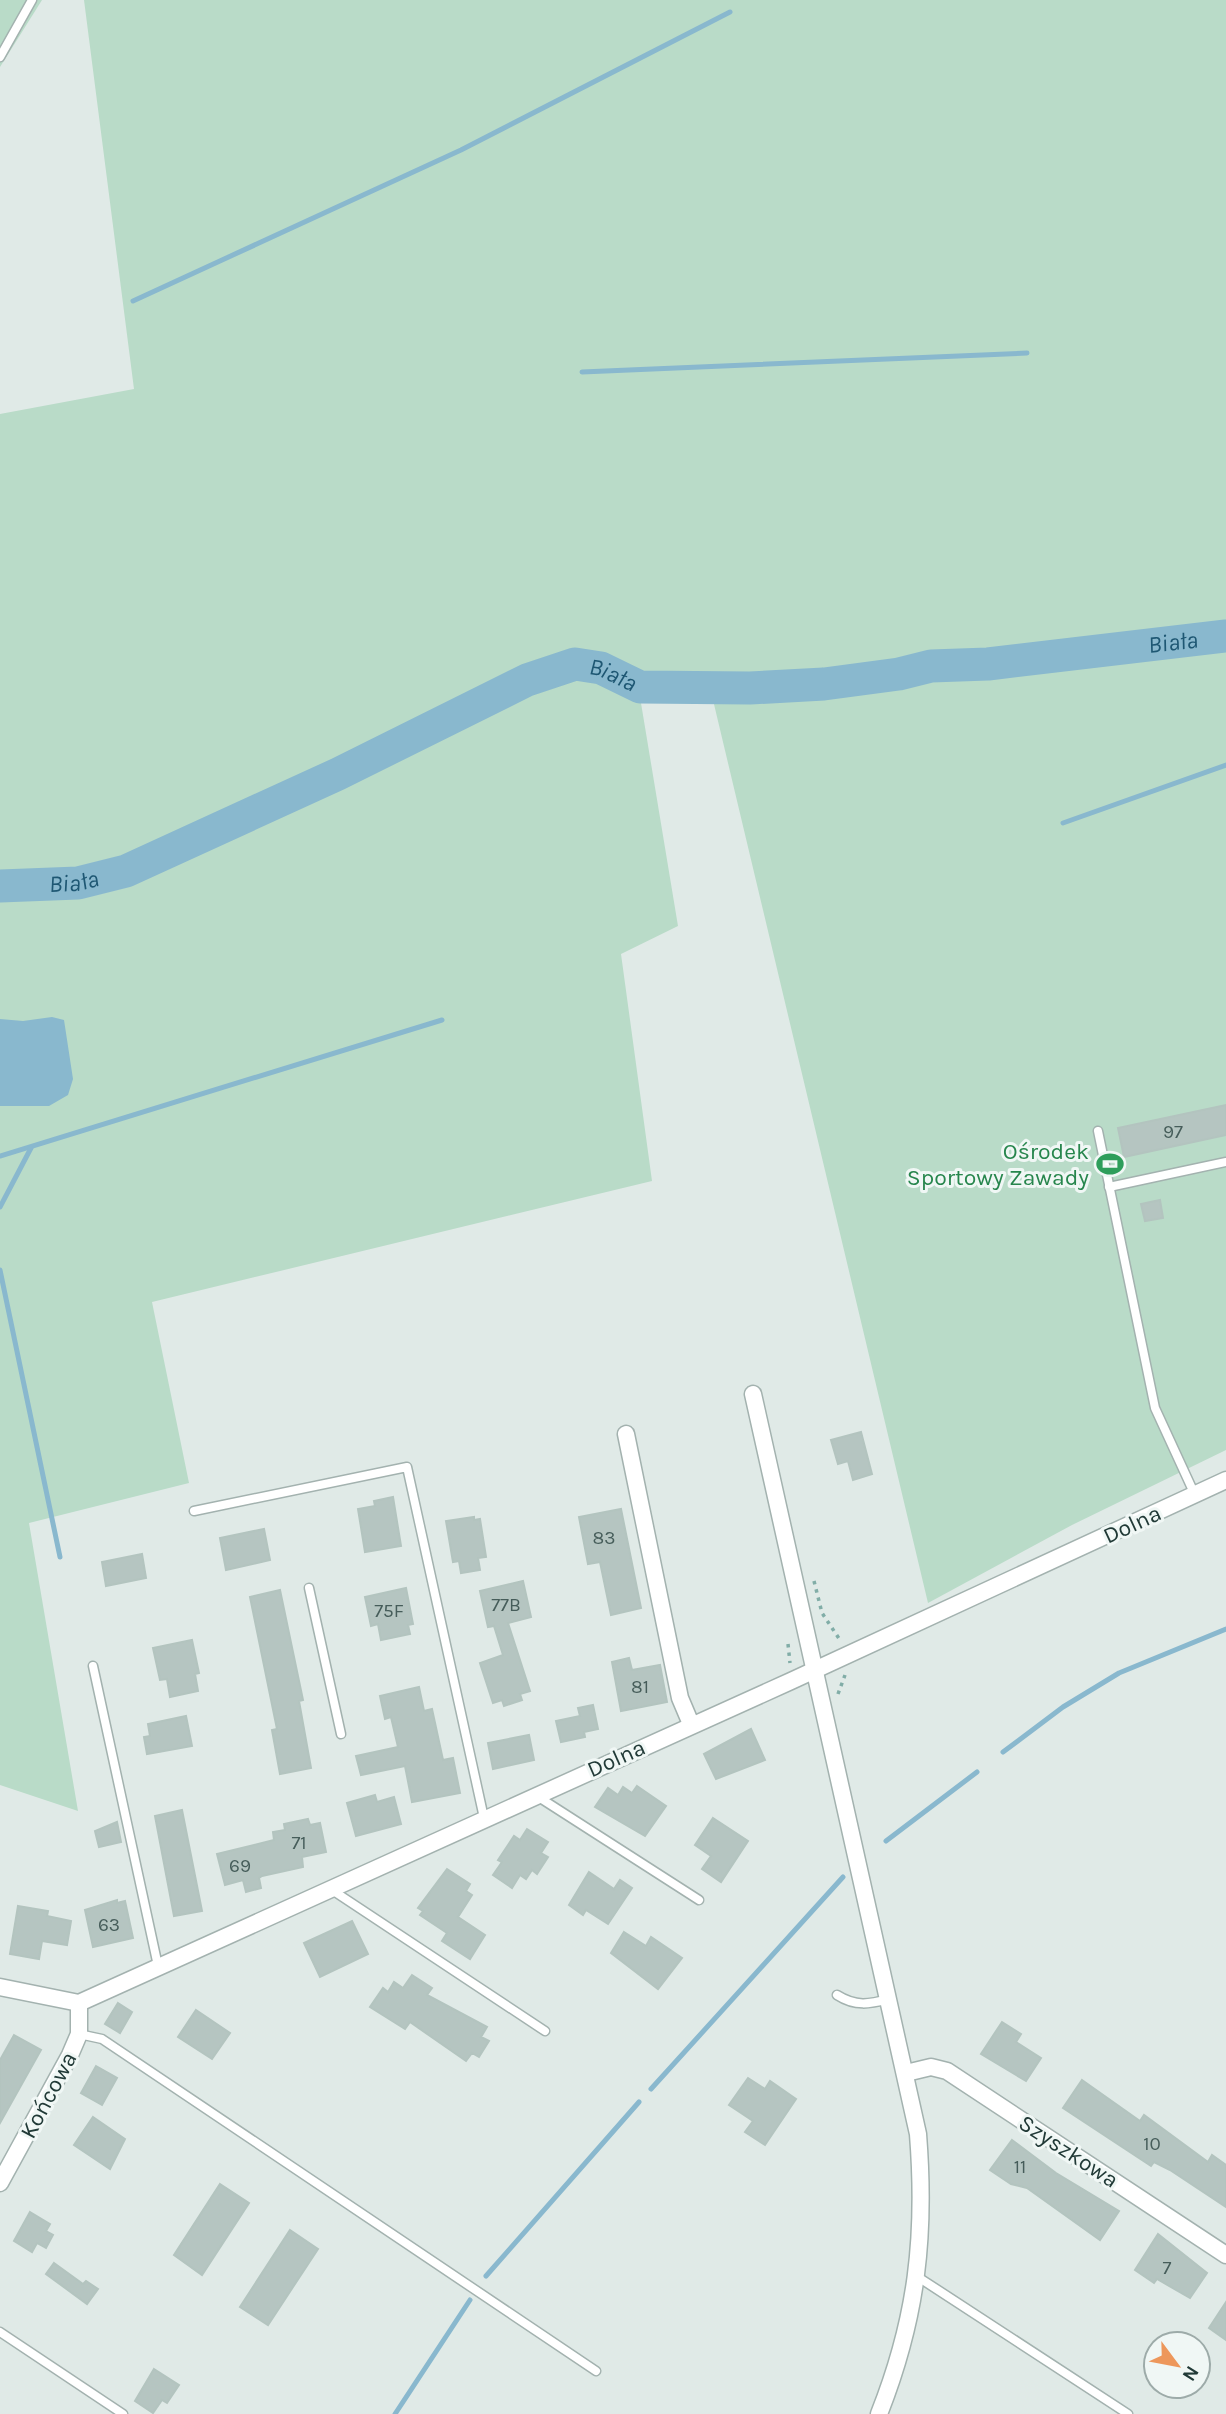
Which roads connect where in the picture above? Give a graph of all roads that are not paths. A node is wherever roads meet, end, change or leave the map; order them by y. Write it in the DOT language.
graph roads {
  1 [pos="32,0"];
  2 [pos="0,57"];
  3 [pos="1098,1131"];
  4 [pos="1226,1162"];
  5 [pos="1109,1187"];
  6 [pos="753,1394"];
  7 [pos="626,1434"];
  8 [pos="1226,1480"];
  9 [pos="1195,1495"];
  10 [pos="194,1511"];
  11 [pos="309,1588"];
  12 [pos="93,1666"];
  13 [pos="814,1670"];
  14 [pos="691,1724"];
  15 [pos="341,1734"];
  16 [pos="534,1794"];
  17 [pos="484,1818"];
  18 [pos="332,1889"];
  19 [pos="699,1900"];
  20 [pos="158,1966"];
  21 [pos="0,1987"];
  22 [pos="837,1995"];
  23 [pos="890,1999"];
  24 [pos="79,2003"];
  25 [pos="545,2031"];
  26 [pos="79,2034"];
  27 [pos="906,2073"];
  28 [pos="0,2183"];
  29 [pos="1226,2255"];
  30 [pos="918,2277"];
  31 [pos="0,2332"];
  32 [pos="596,2371"];
  33 [pos="123,2414"];
  34 [pos="879,2414"];
  35 [pos="1128,2414"];
  1 -- 2 [label="lane"];
  3 -- 5 [label="lane"];
  4 -- 5 [label="lane"];
  5 -- 9 [label="lane"];
  6 -- 13 [label="street"];
  7 -- 14 [label="street"];
  8 -- 9 [label="street, Dolna"];
  9 -- 13 [label="street, Dolna"];
  10 -- 17 [label="lane"];
  11 -- 15 [label="lane"];
  12 -- 20 [label="lane"];
  13 -- 14 [label="street, Dolna"];
  13 -- 23 [label="street"];
  14 -- 16 [label="street, Dolna"];
  16 -- 17 [label="street, Dolna"];
  16 -- 19 [label="lane"];
  17 -- 18 [label="street, Dolna"];
  18 -- 20 [label="street, Dolna"];
  18 -- 25 [label="lane"];
  20 -- 24 [label="street, Dolna"];
  21 -- 24 [label="street"];
  22 -- 23 [label="lane"];
  23 -- 27 [label="street"];
  24 -- 26 [label="street, Końcowa"];
  26 -- 28 [label="street, Końcowa"];
  26 -- 32 [label="lane"];
  27 -- 29 [label="street, Szyszkowa"];
  27 -- 30 [label="street"];
  30 -- 34 [label="street"];
  30 -- 35 [label="lane"];
  31 -- 33 [label="lane"];
}
